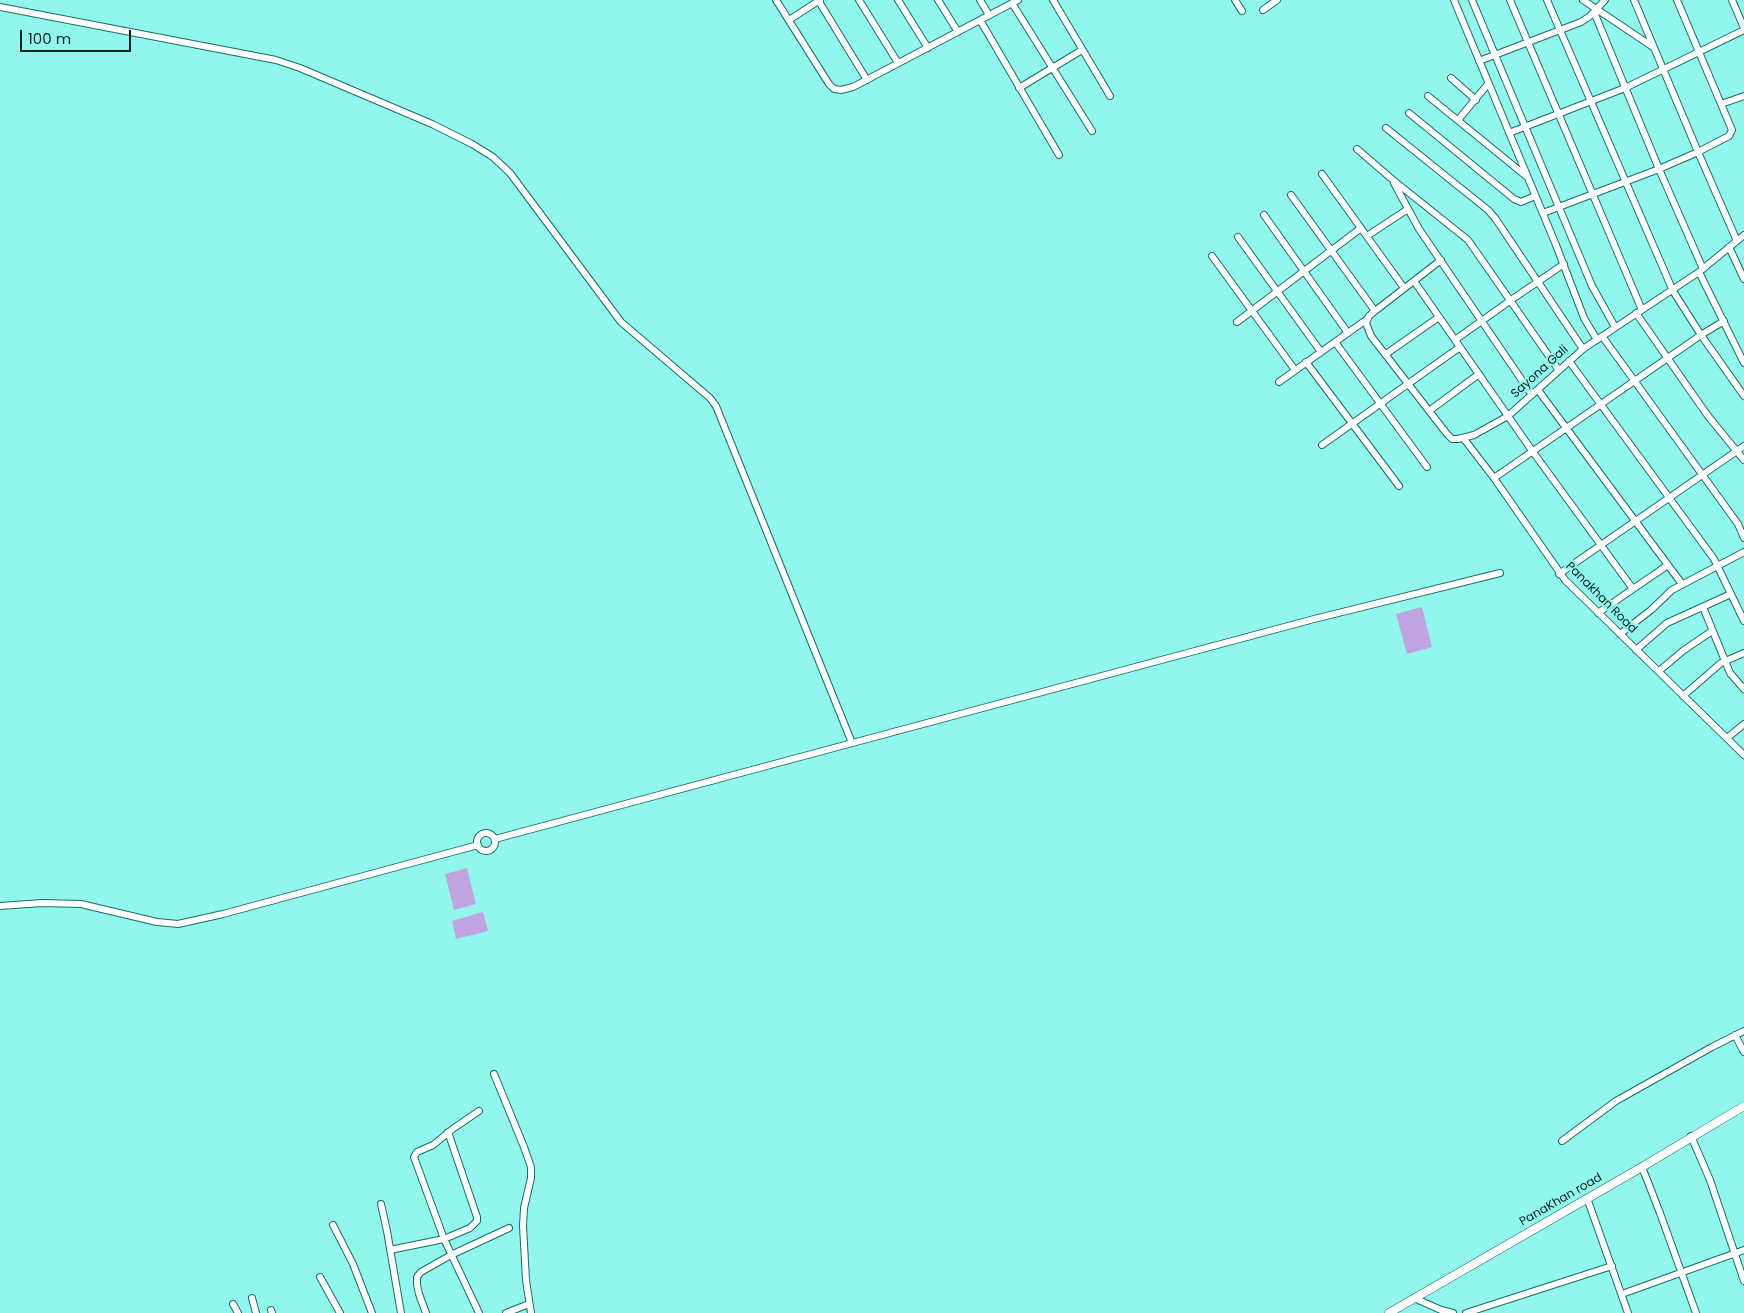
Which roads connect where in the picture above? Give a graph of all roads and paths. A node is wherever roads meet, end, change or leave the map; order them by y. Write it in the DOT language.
graph roads {
  1 [pos="776,0"];
  2 [pos="819,0"];
  3 [pos="859,0"];
  4 [pos="898,0"];
  5 [pos="938,0"];
  6 [pos="980,0"];
  7 [pos="1052,0"];
  8 [pos="1235,0"];
  9 [pos="1276,0"];
  10 [pos="1454,0"];
  11 [pos="1472,0"];
  12 [pos="1510,0"];
  13 [pos="1547,0"];
  14 [pos="1583,0"];
  15 [pos="1634,0"];
  16 [pos="1677,0"];
  17 [pos="1732,0"];
  18 [pos="1602,1"];
  19 [pos="1015,2"];
  20 [pos="0,7"];
  21 [pos="1263,10"];
  22 [pos="1242,11"];
  23 [pos="1594,11"];
  24 [pos="989,15"];
  25 [pos="789,20"];
  26 [pos="980,20"];
  27 [pos="1744,29"];
  28 [pos="1560,30"];
  29 [pos="958,32"];
  30 [pos="1528,42"];
  31 [pos="928,48"];
  32 [pos="1654,48"];
  33 [pos="1082,50"];
  34 [pos="1699,52"];
  35 [pos="1495,55"];
  36 [pos="1479,61"];
  37 [pos="898,63"];
  38 [pos="1053,68"];
  39 [pos="1664,70"];
  40 [pos="1451,78"];
  41 [pos="867,80"];
  42 [pos="1488,84"];
  43 [pos="1019,88"];
  44 [pos="1625,88"];
  45 [pos="1110,96"];
  46 [pos="1428,96"];
  47 [pos="1744,96"];
  48 [pos="1476,100"];
  49 [pos="1592,101"];
  50 [pos="1721,104"];
  51 [pos="1409,113"];
  52 [pos="1558,114"];
  53 [pos="1458,120"];
  54 [pos="1525,127"];
  55 [pos="1386,128"];
  56 [pos="1092,132"];
  57 [pos="1508,133"];
  58 [pos="1357,149"];
  59 [pos="1698,152"];
  60 [pos="1059,154"];
  61 [pos="1659,169"];
  62 [pos="1322,174"];
  63 [pos="1527,176"];
  64 [pos="1393,180"];
  65 [pos="1625,182"];
  66 [pos="1592,194"];
  67 [pos="1292,195"];
  68 [pos="1535,196"];
  69 [pos="1559,207"];
  70 [pos="1408,209"];
  71 [pos="1543,213"];
  72 [pos="1264,215"];
  73 [pos="1361,228"];
  74 [pos="1744,235"];
  75 [pos="1367,236"];
  76 [pos="1238,237"];
  77 [pos="1737,240"];
  78 [pos="1729,247"];
  79 [pos="1332,251"];
  80 [pos="1212,256"];
  81 [pos="1440,260"];
  82 [pos="1564,264"];
  83 [pos="1701,270"];
  84 [pos="1304,272"];
  85 [pos="1744,279"];
  86 [pos="1414,280"];
  87 [pos="1538,281"];
  88 [pos="1404,288"];
  89 [pos="1278,291"];
  90 [pos="1673,291"];
  91 [pos="1511,300"];
  92 [pos="1375,311"];
  93 [pos="1639,311"];
  94 [pos="1251,312"];
  95 [pos="1439,317"];
  96 [pos="1366,320"];
  97 [pos="1482,321"];
  98 [pos="1724,321"];
  99 [pos="1237,322"];
  100 [pos="1615,327"];
  101 [pos="1348,333"];
  102 [pos="1701,335"];
  103 [pos="1599,338"];
  104 [pos="1455,340"];
  105 [pos="1336,342"];
  106 [pos="1460,347"];
  107 [pos="1583,349"];
  108 [pos="1321,352"];
  109 [pos="1386,354"];
  110 [pos="1667,358"];
  111 [pos="1569,361"];
  112 [pos="1306,362"];
  113 [pos="1744,363"];
  114 [pos="1295,370"];
  115 [pos="1558,370"];
  116 [pos="1479,374"];
  117 [pos="1635,380"];
  118 [pos="1279,382"];
  119 [pos="1408,383"];
  120 [pos="1538,390"];
  121 [pos="1532,395"];
  122 [pos="1744,396"];
  123 [pos="1380,403"];
  124 [pos="1600,404"];
  125 [pos="1429,411"];
  126 [pos="1508,416"];
  127 [pos="1352,423"];
  128 [pos="1567,428"];
  129 [pos="1464,439"];
  130 [pos="1322,444"];
  131 [pos="1744,446"];
  132 [pos="1737,451"];
  133 [pos="1533,452"];
  134 [pos="1744,460"];
  135 [pos="1427,467"];
  136 [pos="1703,475"];
  137 [pos="1494,478"];
  138 [pos="1399,486"];
  139 [pos="1669,499"];
  140 [pos="1636,522"];
  141 [pos="1744,538"];
  142 [pos="1601,546"];
  143 [pos="1744,552"];
  144 [pos="1668,566"];
  145 [pos="1718,566"];
  146 [pos="1500,573"];
  147 [pos="1559,574"];
  148 [pos="1682,584"];
  149 [pos="1633,589"];
  150 [pos="1731,594"];
  151 [pos="1703,607"];
  152 [pos="1598,613"];
  153 [pos="1744,621"];
  154 [pos="1712,630"];
  155 [pos="1620,634"];
  156 [pos="1636,650"];
  157 [pos="1744,653"];
  158 [pos="1724,660"];
  159 [pos="1659,671"];
  160 [pos="1744,689"];
  161 [pos="1683,696"];
  162 [pos="1744,724"];
  163 [pos="1726,738"];
  164 [pos="852,743"];
  165 [pos="1744,755"];
  166 [pos="495,839"];
  167 [pos="478,845"];
  168 [pos="0,906"];
  169 [pos="1744,1031"];
  170 [pos="1735,1035"];
  171 [pos="1744,1052"];
  172 [pos="494,1074"];
  173 [pos="1744,1106"];
  174 [pos="479,1111"];
  175 [pos="448,1132"];
  176 [pos="1691,1136"];
  177 [pos="1562,1141"];
  178 [pos="1642,1167"];
  179 [pos="1587,1198"];
  180 [pos="380,1204"];
  181 [pos="333,1225"];
  182 [pos="509,1228"];
  183 [pos="444,1239"];
  184 [pos="390,1250"];
  185 [pos="1744,1250"];
  186 [pos="1734,1253"];
  187 [pos="451,1255"];
  188 [pos="1612,1266"];
  189 [pos="1681,1272"];
  190 [pos="320,1278"];
  191 [pos="1744,1281"];
  192 [pos="1622,1294"];
  193 [pos="252,1298"];
  194 [pos="1414,1298"];
  195 [pos="233,1304"];
  196 [pos="529,1304"];
  197 [pos="238,1313"];
  198 [pos="256,1313"];
  199 [pos="340,1313"];
  200 [pos="372,1313"];
  201 [pos="401,1313"];
  202 [pos="426,1313"];
  203 [pos="479,1313"];
  204 [pos="506,1313"];
  205 [pos="531,1313"];
  206 [pos="1389,1313"];
  207 [pos="1453,1313"];
  208 [pos="1466,1313"];
  209 [pos="1628,1313"];
  210 [pos="1696,1313"];
  1 -- 25 [label="street"];
  2 -- 25 [label="street"];
  2 -- 41 [label="street"];
  3 -- 37 [label="street"];
  4 -- 31 [label="street"];
  5 -- 29 [label="street"];
  6 -- 24 [label="street"];
  7 -- 33 [label="street"];
  8 -- 22 [label="street"];
  9 -- 21 [label="street"];
  10 -- 36 [label="street"];
  11 -- 35 [label="street"];
  12 -- 30 [label="street"];
  13 -- 28 [label="street"];
  14 -- 23 [label="street"];
  15 -- 32 [label="street"];
  16 -- 34 [label="street"];
  17 -- 27 [label="street"];
  18 -- 23 [label="street"];
  19 -- 24 [label="street"];
  19 -- 38 [label="street"];
  20 -- 164 [label="street"];
  23 -- 28 [label="street"];
  23 -- 32 [label="street"];
  23 -- 44 [label="street"];
  24 -- 26 [label="street"];
  25 -- 41 [label="street"];
  26 -- 29 [label="street"];
  26 -- 43 [label="street"];
  27 -- 34 [label="street"];
  28 -- 30 [label="street"];
  28 -- 49 [label="street"];
  29 -- 31 [label="street"];
  30 -- 35 [label="street"];
  30 -- 52 [label="street"];
  31 -- 37 [label="street"];
  32 -- 39 [label="street"];
  33 -- 38 [label="street"];
  33 -- 45 [label="street"];
  34 -- 39 [label="street"];
  34 -- 50 [label="street"];
  35 -- 36 [label="street"];
  35 -- 54 [label="street"];
  36 -- 42 [label="street"];
  37 -- 41 [label="street"];
  38 -- 43 [label="street"];
  38 -- 56 [label="street"];
  39 -- 44 [label="street"];
  39 -- 59 [label="street"];
  40 -- 48 [label="street"];
  42 -- 48 [label="street"];
  42 -- 57 [label="street"];
  43 -- 60 [label="street"];
  44 -- 49 [label="street"];
  44 -- 61 [label="street"];
  46 -- 53 [label="street"];
  47 -- 50 [label="street"];
  48 -- 53 [label="street"];
  49 -- 52 [label="street"];
  49 -- 65 [label="street"];
  50 -- 59 [label="street"];
  51 -- 68 [label="street"];
  52 -- 54 [label="street"];
  52 -- 66 [label="street"];
  53 -- 63 [label="street"];
  54 -- 57 [label="street"];
  54 -- 69 [label="street"];
  55 -- 87 [label="street"];
  57 -- 63 [label="street"];
  58 -- 64 [label="street"];
  59 -- 61 [label="street"];
  59 -- 77 [label="street"];
  61 -- 65 [label="street"];
  61 -- 83 [label="street"];
  62 -- 73 [label="street"];
  63 -- 68 [label="street"];
  64 -- 70 [label="street"];
  64 -- 91 [label="street"];
  65 -- 66 [label="street"];
  65 -- 90 [label="street"];
  66 -- 69 [label="street"];
  66 -- 93 [label="street"];
  67 -- 79 [label="street"];
  68 -- 71 [label="street"];
  69 -- 71 [label="street"];
  69 -- 100 [label="street"];
  70 -- 75 [label="street"];
  70 -- 81 [label="street"];
  71 -- 82 [label="street"];
  72 -- 84 [label="street"];
  73 -- 75 [label="street"];
  73 -- 79 [label="street"];
  74 -- 77 [label="street, Sayona Gali"];
  75 -- 88 [label="street"];
  76 -- 89 [label="street"];
  77 -- 78 [label="street, Sayona Gali"];
  78 -- 83 [label="street, Sayona Gali"];
  78 -- 85 [label="street"];
  79 -- 84 [label="street"];
  79 -- 92 [label="street"];
  80 -- 94 [label="street"];
  81 -- 86 [label="street"];
  81 -- 97 [label="street"];
  82 -- 87 [label="street"];
  82 -- 103 [label="street"];
  83 -- 90 [label="street, Sayona Gali"];
  83 -- 98 [label="street"];
  84 -- 89 [label="street"];
  84 -- 101 [label="street"];
  86 -- 88 [label="street"];
  86 -- 95 [label="street"];
  87 -- 91 [label="street"];
  87 -- 107 [label="street"];
  88 -- 92 [label="street"];
  89 -- 94 [label="street"];
  89 -- 108 [label="street"];
  90 -- 93 [label="street, Sayona Gali"];
  90 -- 102 [label="street"];
  91 -- 97 [label="street"];
  91 -- 115 [label="street"];
  92 -- 96 [label="street"];
  93 -- 100 [label="street, Sayona Gali"];
  93 -- 110 [label="street"];
  94 -- 99 [label="street"];
  94 -- 114 [label="street"];
  95 -- 104 [label="street"];
  95 -- 109 [label="street"];
  96 -- 101 [label="street"];
  96 -- 109 [label="street"];
  97 -- 104 [label="street"];
  97 -- 121 [label="street"];
  98 -- 102 [label="street"];
  98 -- 113 [label="street"];
  100 -- 103 [label="street, Sayona Gali"];
  101 -- 105 [label="street"];
  102 -- 110 [label="street"];
  102 -- 122 [label="street"];
  103 -- 107 [label="street, Sayona Gali"];
  103 -- 117 [label="street"];
  104 -- 106 [label="street"];
  105 -- 108 [label="street"];
  105 -- 123 [label="street"];
  106 -- 116 [label="street"];
  106 -- 119 [label="street"];
  107 -- 111 [label="street, Sayona Gali"];
  108 -- 112 [label="street"];
  109 -- 119 [label="street"];
  110 -- 117 [label="street"];
  110 -- 132 [label="street"];
  111 -- 115 [label="street, Sayona Gali"];
  111 -- 124 [label="street"];
  112 -- 114 [label="street"];
  112 -- 127 [label="street"];
  114 -- 118 [label="street"];
  115 -- 120 [label="street, Sayona Gali"];
  116 -- 125 [label="street"];
  116 -- 126 [label="street"];
  117 -- 124 [label="street"];
  117 -- 136 [label="street"];
  119 -- 123 [label="street"];
  119 -- 125 [label="street"];
  120 -- 121 [label="street, Sayona Gali"];
  120 -- 128 [label="street"];
  121 -- 126 [label="street, Sayona Gali"];
  123 -- 127 [label="street"];
  123 -- 135 [label="street"];
  124 -- 128 [label="street"];
  124 -- 139 [label="street"];
  125 -- 129 [label="street"];
  126 -- 129 [label="street, Sayona Gali"];
  126 -- 133 [label="street"];
  127 -- 130 [label="street"];
  127 -- 138 [label="street"];
  128 -- 133 [label="street"];
  128 -- 140 [label="street"];
  129 -- 137 [label="street, Panakhan Road"];
  131 -- 132 [label="street"];
  132 -- 134 [label="street"];
  132 -- 136 [label="street"];
  133 -- 137 [label="street"];
  133 -- 142 [label="street"];
  136 -- 139 [label="street"];
  136 -- 141 [label="street"];
  137 -- 147 [label="street, Panakhan Road"];
  139 -- 140 [label="street"];
  139 -- 145 [label="street"];
  140 -- 142 [label="street"];
  140 -- 144 [label="street"];
  142 -- 147 [label="street"];
  142 -- 149 [label="street"];
  143 -- 145 [label="street"];
  144 -- 148 [label="street"];
  144 -- 149 [label="street"];
  145 -- 148 [label="street"];
  145 -- 150 [label="street"];
  146 -- 164 [label="street"];
  147 -- 152 [label="street, Panakhan Road"];
  148 -- 155 [label="street"];
  149 -- 152 [label="street"];
  150 -- 151 [label="street"];
  150 -- 153 [label="street"];
  151 -- 154 [label="street"];
  151 -- 156 [label="street"];
  152 -- 155 [label="street, Panakhan Road"];
  154 -- 158 [label="street"];
  154 -- 159 [label="street"];
  155 -- 156 [label="street, Panakhan Road"];
  156 -- 159 [label="street, Panakhan Road"];
  157 -- 158 [label="street"];
  158 -- 160 [label="street"];
  158 -- 161 [label="street"];
  159 -- 161 [label="street, Panakhan Road"];
  161 -- 163 [label="street, Panakhan Road"];
  162 -- 163 [label="street"];
  163 -- 165 [label="street, Panakhan Road"];
  164 -- 166 [label="street"];
  166 -- 167 [label="street"];
  166 -- 167 [label="street"];
  167 -- 168 [label="street"];
  169 -- 170 [label="street"];
  170 -- 171 [label="street"];
  170 -- 177 [label="street"];
  172 -- 196 [label="street"];
  173 -- 176 [label="street, PanaKhan road"];
  174 -- 175 [label="street"];
  175 -- 183 [label="street"];
  175 -- 183 [label="street"];
  176 -- 178 [label="street, PanaKhan road"];
  176 -- 186 [label="street"];
  178 -- 179 [label="street, PanaKhan road"];
  178 -- 189 [label="street"];
  179 -- 188 [label="street"];
  179 -- 194 [label="street, PanaKhan road"];
  180 -- 184 [label="street"];
  181 -- 200 [label="street"];
  182 -- 187 [label="street"];
  183 -- 184 [label="street"];
  183 -- 187 [label="street"];
  184 -- 201 [label="street"];
  185 -- 186 [label="street"];
  186 -- 189 [label="street"];
  186 -- 191 [label="street"];
  187 -- 202 [label="street"];
  187 -- 203 [label="street"];
  188 -- 192 [label="street"];
  188 -- 208 [label="street"];
  189 -- 192 [label="street"];
  189 -- 210 [label="street"];
  190 -- 199 [label="street"];
  192 -- 209 [label="street"];
  193 -- 198 [label="street"];
  194 -- 206 [label="street, PanaKhan road"];
  194 -- 207 [label="street"];
  195 -- 197 [label="street"];
  196 -- 204 [label="street"];
  196 -- 205 [label="street"];
}
